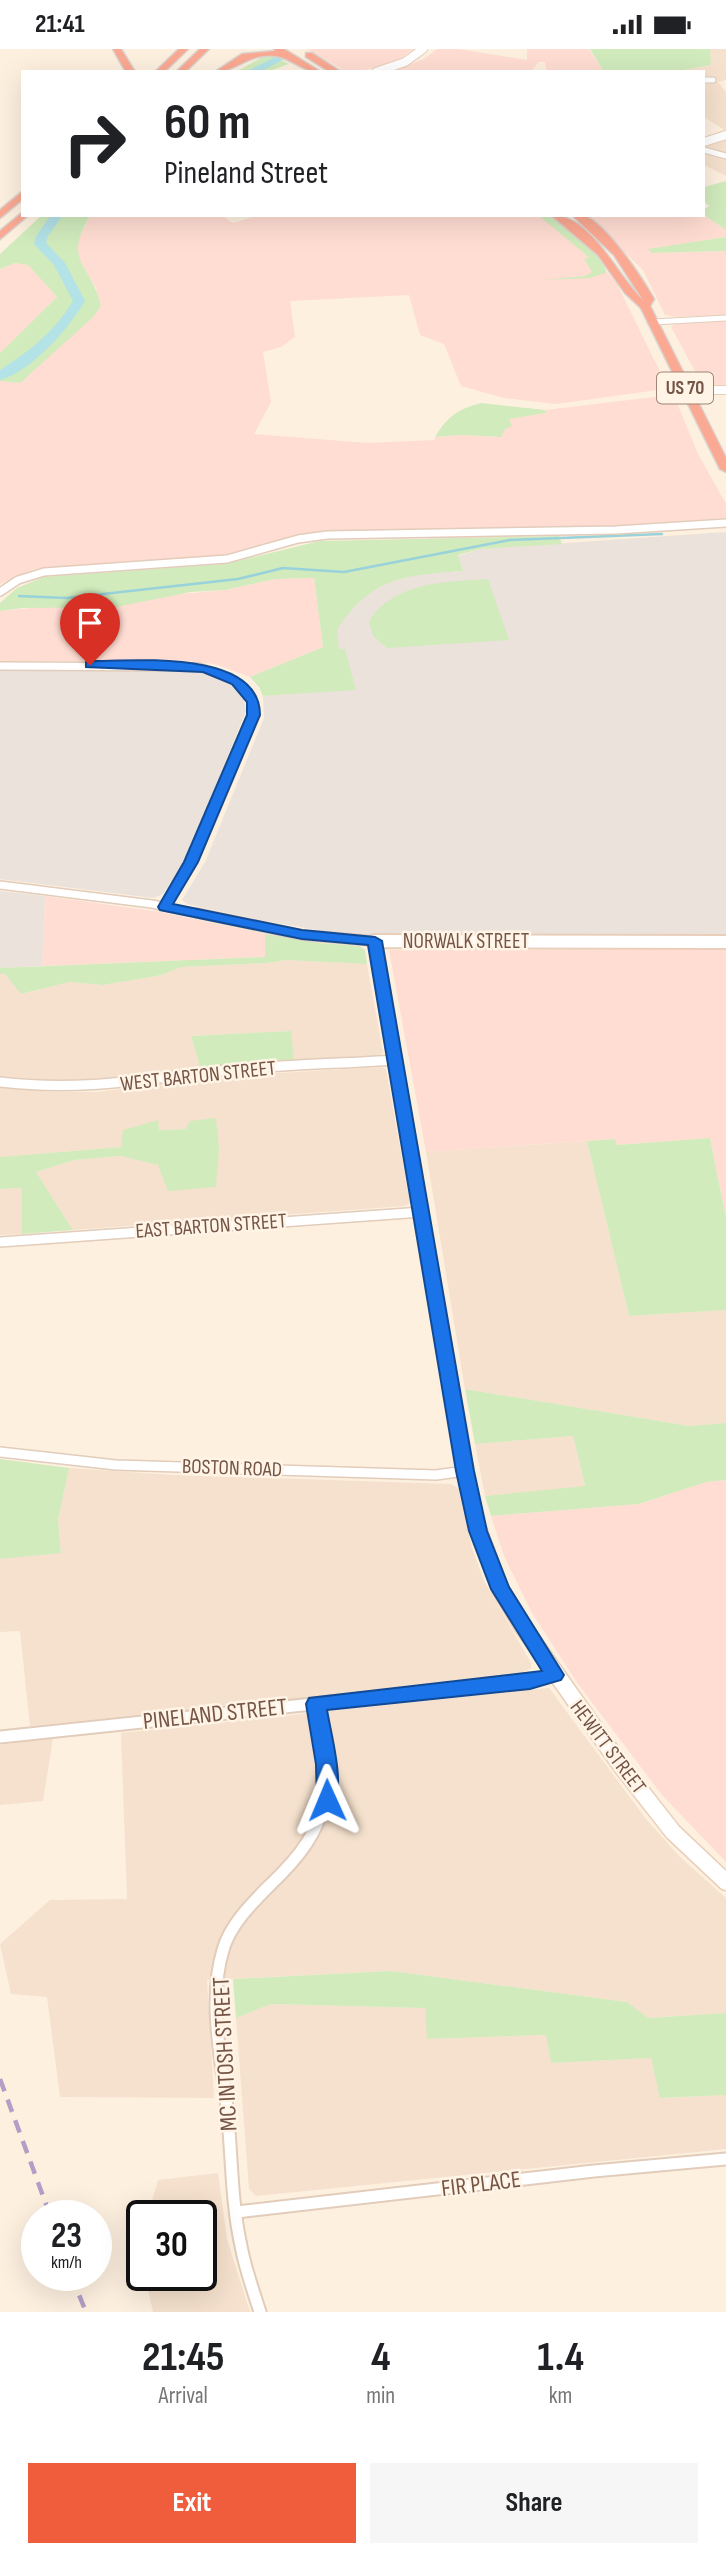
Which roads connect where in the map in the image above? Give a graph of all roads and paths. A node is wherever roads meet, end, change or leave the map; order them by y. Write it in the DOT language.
graph roads {
  1 [pos="117,49"];
  2 [pos="184,49"];
  3 [pos="205,49"];
  4 [pos="256,49"];
  5 [pos="298,49"];
  6 [pos="423,49"];
  7 [pos="282,51"];
  8 [pos="238,60"];
  9 [pos="130,70"];
  10 [pos="161,70"];
  11 [pos="182,70"];
  12 [pos="222,70"];
  13 [pos="314,70"];
  14 [pos="334,70"];
  15 [pos="382,70"];
  16 [pos="705,80"];
  17 [pos="713,80"];
  18 [pos="726,135"];
  19 [pos="705,146"];
  20 [pos="705,147"];
  21 [pos="726,156"];
  22 [pos="21,196"];
  23 [pos="0,215"];
  24 [pos="21,217"];
  25 [pos="559,217"];
  26 [pos="580,217"];
  27 [pos="0,236"];
  28 [pos="645,306"];
  29 [pos="726,318"];
  30 [pos="653,322"];
  31 [pos="686,390"];
  32 [pos="726,390"];
  33 [pos="726,470"];
  34 [pos="726,523"];
  35 [pos="0,593"];
  36 [pos="0,666"];
  37 [pos="0,885"];
  38 [pos="165,907"];
  39 [pos="375,941"];
  40 [pos="726,942"];
  41 [pos="396,1060"];
  42 [pos="0,1082"];
  43 [pos="422,1212"];
  44 [pos="0,1242"];
  45 [pos="0,1452"];
  46 [pos="465,1471"];
  47 [pos="555,1675"];
  48 [pos="316,1704"];
  49 [pos="0,1737"];
  50 [pos="726,1882"];
  51 [pos="726,2159"];
  52 [pos="237,2212"];
  53 [pos="260,2312"];
  1 -- 9 [label="highway"];
  2 -- 10 [label="highway"];
  3 -- 11 [label="highway"];
  4 -- 8 [label="highway"];
  5 -- 14 [label="highway"];
  6 -- 15 [label="street"];
  7 -- 8 [label="highway"];
  7 -- 13 [label="highway"];
  8 -- 12 [label="highway"];
  16 -- 17 [label="street"];
  18 -- 19 [label="street"];
  20 -- 21 [label="street"];
  22 -- 23 [label="highway"];
  24 -- 27 [label="highway"];
  25 -- 28 [label="highway, US 70"];
  26 -- 28 [label="highway, US 70"];
  28 -- 30 [label="highway, US 70"];
  29 -- 30 [label="street"];
  30 -- 31 [label="highway, US 70"];
  31 -- 32 [label="main road"];
  31 -- 33 [label="highway, US 70"];
  34 -- 35 [label="street"];
  36 -- 38 [label="street"];
  37 -- 38 [label="street, NORWALK STREET"];
  38 -- 39 [label="street, NORWALK STREET"];
  39 -- 40 [label="street, NORWALK STREET"];
  39 -- 41 [label="street, HEWITT STREET"];
  41 -- 42 [label="street, WEST BARTON STREET"];
  41 -- 43 [label="street, HEWITT STREET"];
  43 -- 44 [label="street, EAST BARTON STREET"];
  43 -- 46 [label="street, HEWITT STREET"];
  45 -- 46 [label="street, BOSTON ROAD"];
  46 -- 47 [label="street, HEWITT STREET"];
  47 -- 48 [label="street, PINELAND STREET"];
  47 -- 50 [label="street, HEWITT STREET"];
  48 -- 49 [label="street, PINELAND STREET"];
  48 -- 52 [label="street, MC INTOSH STREET"];
  51 -- 52 [label="street, FIR PLACE"];
  52 -- 53 [label="street, MC INTOSH STREET"];
}
